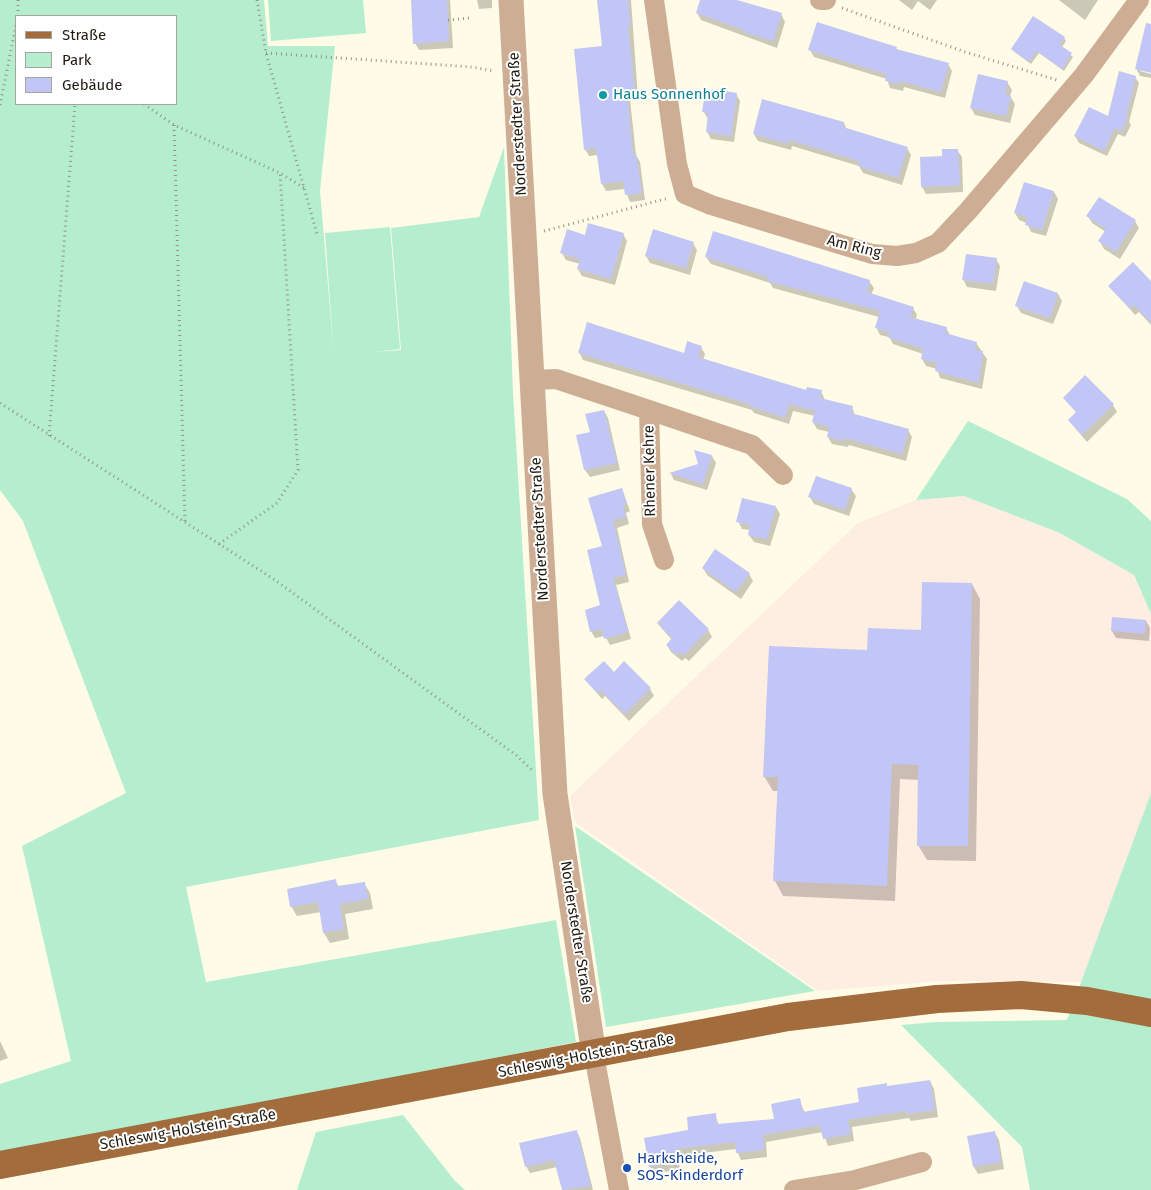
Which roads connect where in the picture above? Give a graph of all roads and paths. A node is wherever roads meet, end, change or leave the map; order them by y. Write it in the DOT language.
graph roads {
  1 [pos="18,0"];
  2 [pos="257,0"];
  3 [pos="510,0"];
  4 [pos="654,0"];
  5 [pos="820,0"];
  6 [pos="826,0"];
  7 [pos="1140,0"];
  8 [pos="19,15"];
  9 [pos="469,18"];
  10 [pos="448,20"];
  11 [pos="15,29"];
  12 [pos="266,53"];
  13 [pos="515,76"];
  14 [pos="1074,85"];
  15 [pos="0,105"];
  16 [pos="75,105"];
  17 [pos="145,105"];
  18 [pos="174,125"];
  19 [pos="280,173"];
  20 [pos="304,188"];
  21 [pos="686,194"];
  22 [pos="317,234"];
  23 [pos="524,236"];
  24 [pos="532,380"];
  25 [pos="0,404"];
  26 [pos="649,410"];
  27 [pos="49,436"];
  28 [pos="783,475"];
  29 [pos="185,523"];
  30 [pos="219,544"];
  31 [pos="664,560"];
  32 [pos="555,794"];
  33 [pos="1151,1013"];
  34 [pos="594,1055"];
  35 [pos="922,1162"];
  36 [pos="12,1163"];
  37 [pos="0,1173"];
  38 [pos="618,1190"];
  39 [pos="794,1190"];
  1 -- 8 [label="path"];
  2 -- 12 [label="path"];
  3 -- 13 [label="street, Norderstedter Straße"];
  4 -- 21 [label="street"];
  5 -- 6 [label="street"];
  5 -- 14 [label="path"];
  7 -- 14 [label="street, Am Ring"];
  9 -- 10 [label="path"];
  11 -- 15 [label="path"];
  12 -- 13 [label="path"];
  12 -- 20 [label="path"];
  13 -- 23 [label="street, Norderstedter Straße"];
  14 -- 21 [label="street, Am Ring"];
  16 -- 27 [label="path"];
  17 -- 18 [label="path"];
  18 -- 19 [label="path"];
  18 -- 29 [label="path"];
  19 -- 20 [label="path"];
  19 -- 30 [label="path"];
  20 -- 22 [label="path"];
  21 -- 23 [label="path"];
  23 -- 24 [label="street, Norderstedter Straße"];
  24 -- 26 [label="street, Rhener Kehre"];
  24 -- 32 [label="street, Norderstedter Straße"];
  25 -- 27 [label="path"];
  26 -- 28 [label="street, Rhener Kehre"];
  26 -- 31 [label="street, Rhener Kehre"];
  27 -- 29 [label="path"];
  29 -- 30 [label="path"];
  30 -- 32 [label="path"];
  32 -- 34 [label="street, Norderstedter Straße"];
  33 -- 34 [label="main road, Schleswig-Holstein-Straße"];
  34 -- 36 [label="main road, Schleswig-Holstein-Straße"];
  34 -- 38 [label="street"];
  35 -- 39 [label="street"];
  36 -- 37 [label="main road, Schleswig-Holstein-Straße"];
}
